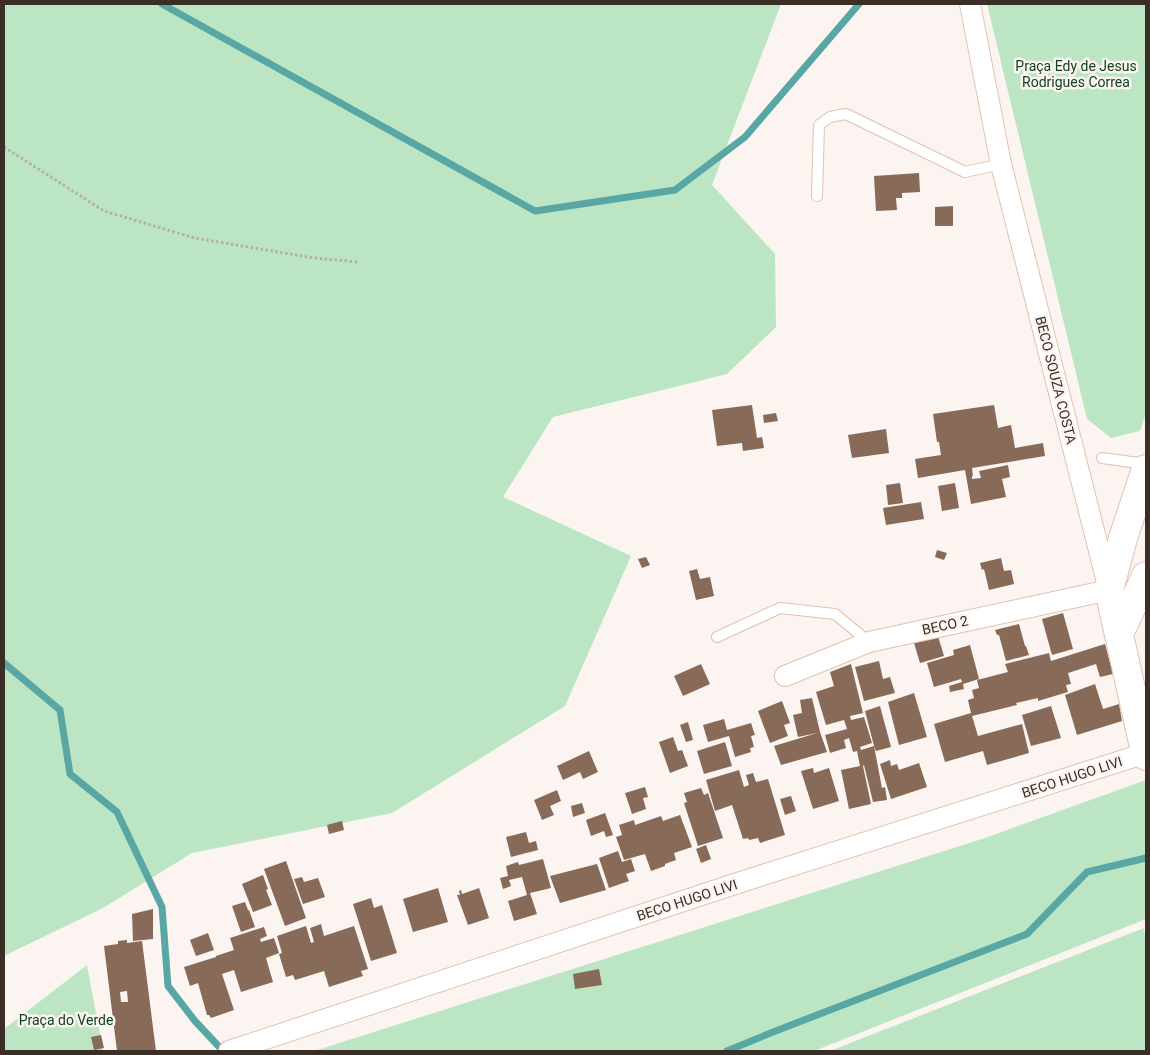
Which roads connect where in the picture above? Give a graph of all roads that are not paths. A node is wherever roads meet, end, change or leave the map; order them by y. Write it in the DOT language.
graph roads {
  1 [pos="970,4"];
  2 [pos="1001,164"];
  3 [pos="817,196"];
  4 [pos="1102,458"];
  5 [pos="1146,464"];
  6 [pos="1146,469"];
  7 [pos="1146,576"];
  8 [pos="1109,590"];
  9 [pos="1119,634"];
  10 [pos="717,637"];
  11 [pos="869,642"];
  12 [pos="785,676"];
  13 [pos="1146,755"];
  14 [pos="229,1051"];
  1 -- 2 [label="street, BECO SOUZA COSTA"];
  2 -- 3 [label="lane"];
  2 -- 8 [label="street, BECO SOUZA COSTA"];
  4 -- 5 [label="lane"];
  6 -- 8 [label="street"];
  7 -- 9 [label="street"];
  8 -- 9 [label="street, BECO SOUZA COSTA"];
  8 -- 11 [label="street, BECO 2"];
  9 -- 13 [label="street, BECO SOUZA COSTA"];
  10 -- 11 [label="lane"];
  11 -- 12 [label="street, BECO 2"];
  13 -- 14 [label="street, BECO HUGO LIVI"];
}
